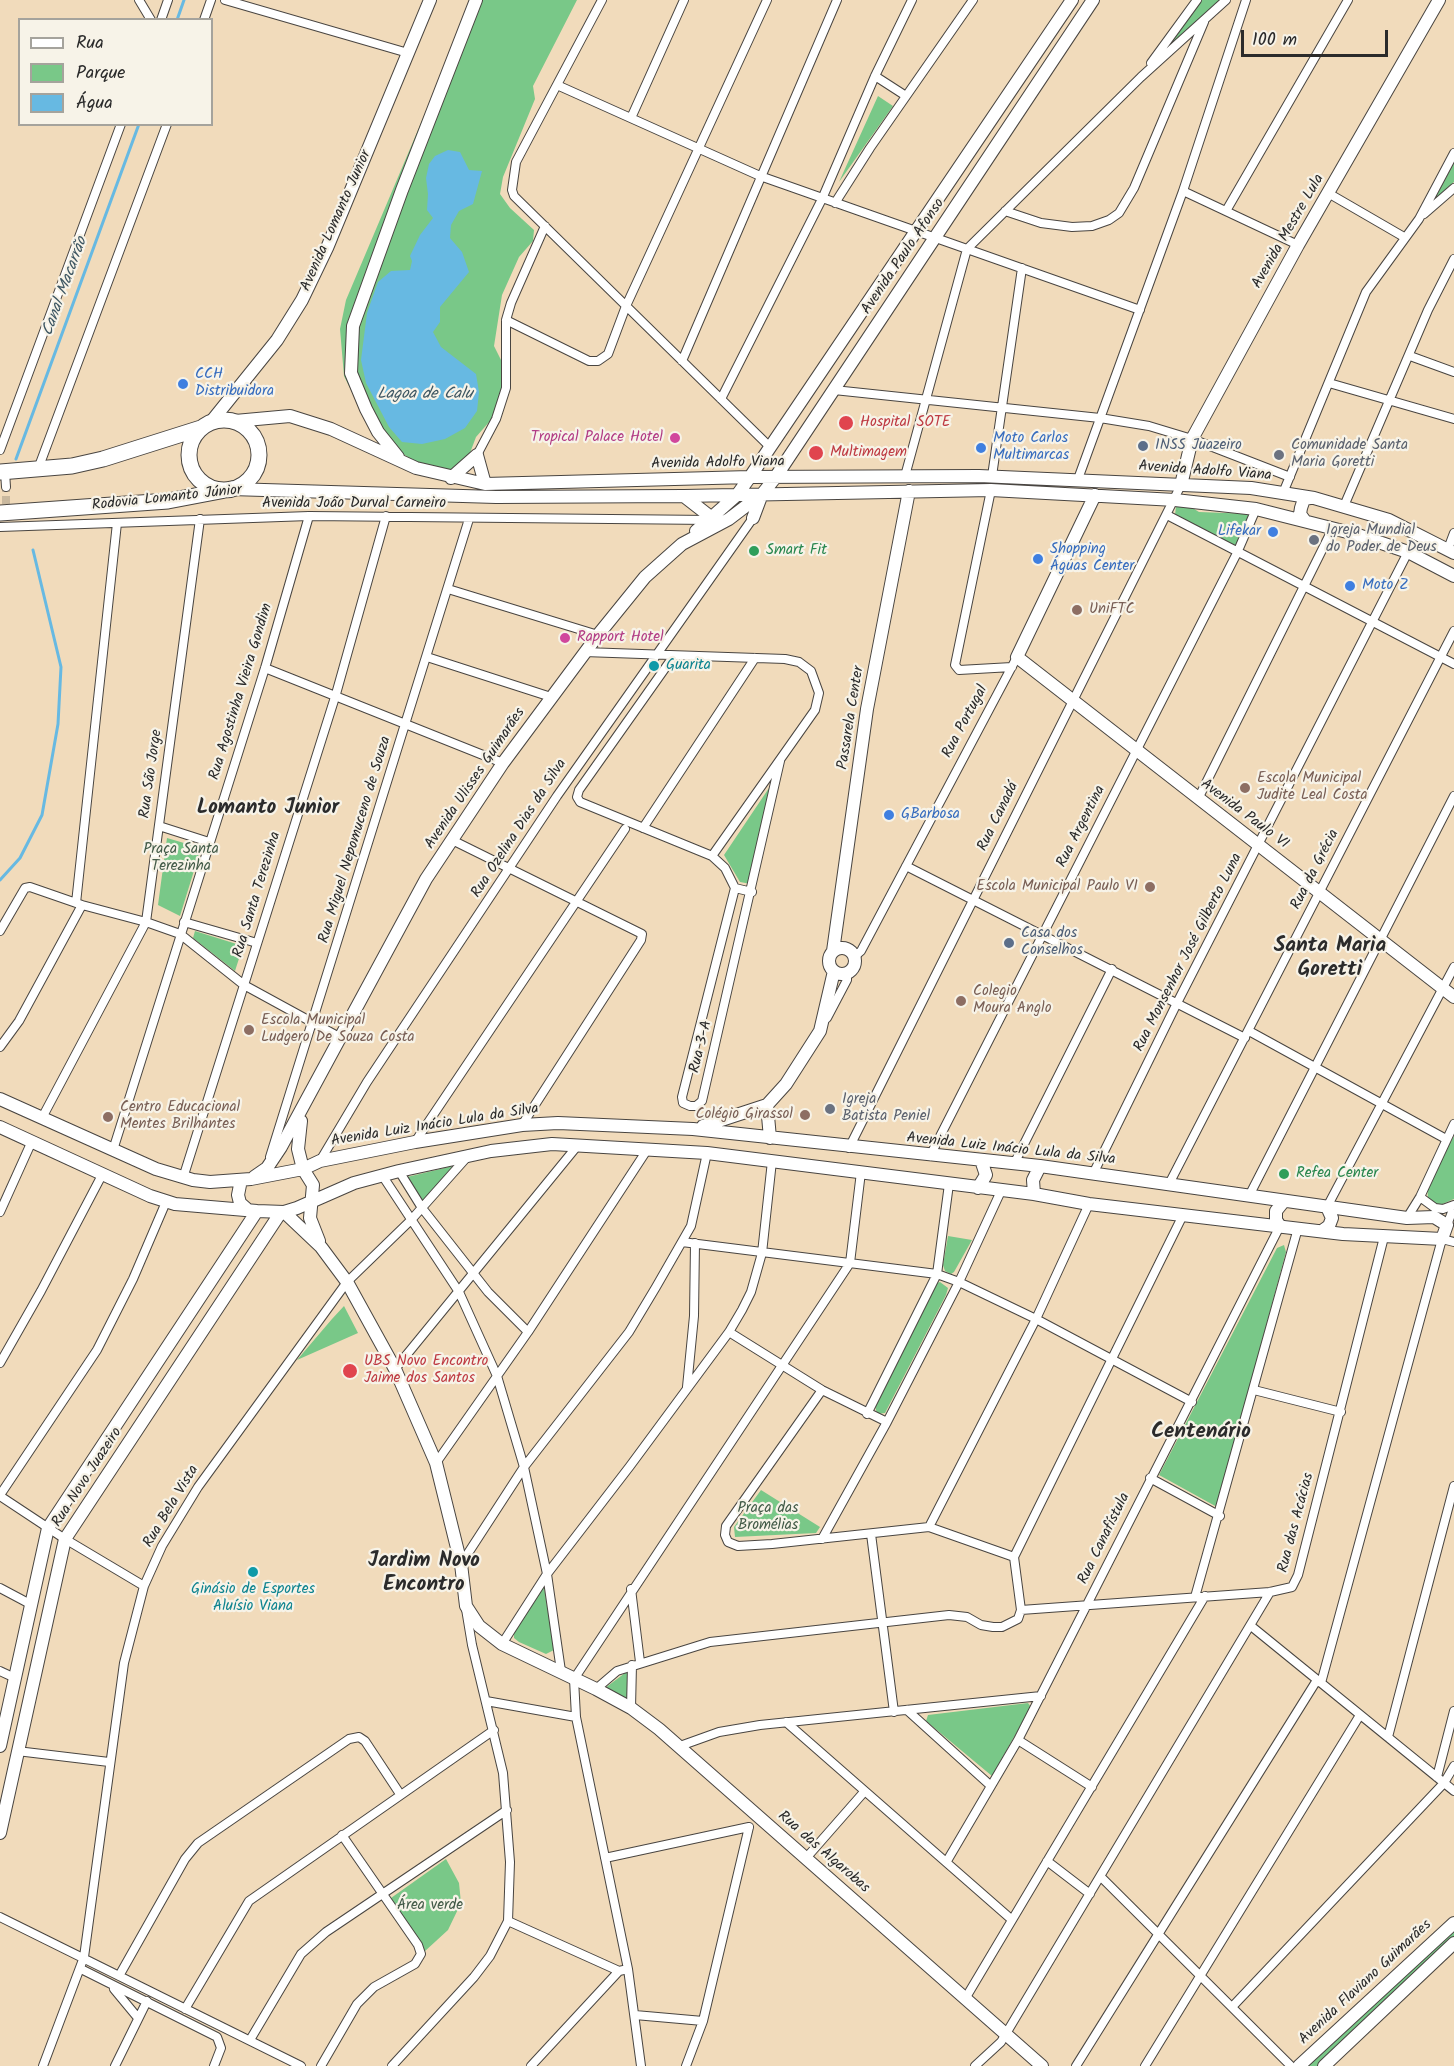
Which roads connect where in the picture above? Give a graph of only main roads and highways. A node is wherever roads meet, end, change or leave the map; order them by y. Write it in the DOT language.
graph roads {
  1 [pos="206,425"];
  2 [pos="4,477"];
  3 [pos="231,489"];
  4 [pos="3,521"];
  1 -- 2 [label="highway"];
  1 -- 3 [label="highway"];
  1 -- 3 [label="highway"];
  3 -- 4 [label="highway, Rodovia Lomanto Júnior"];
}
